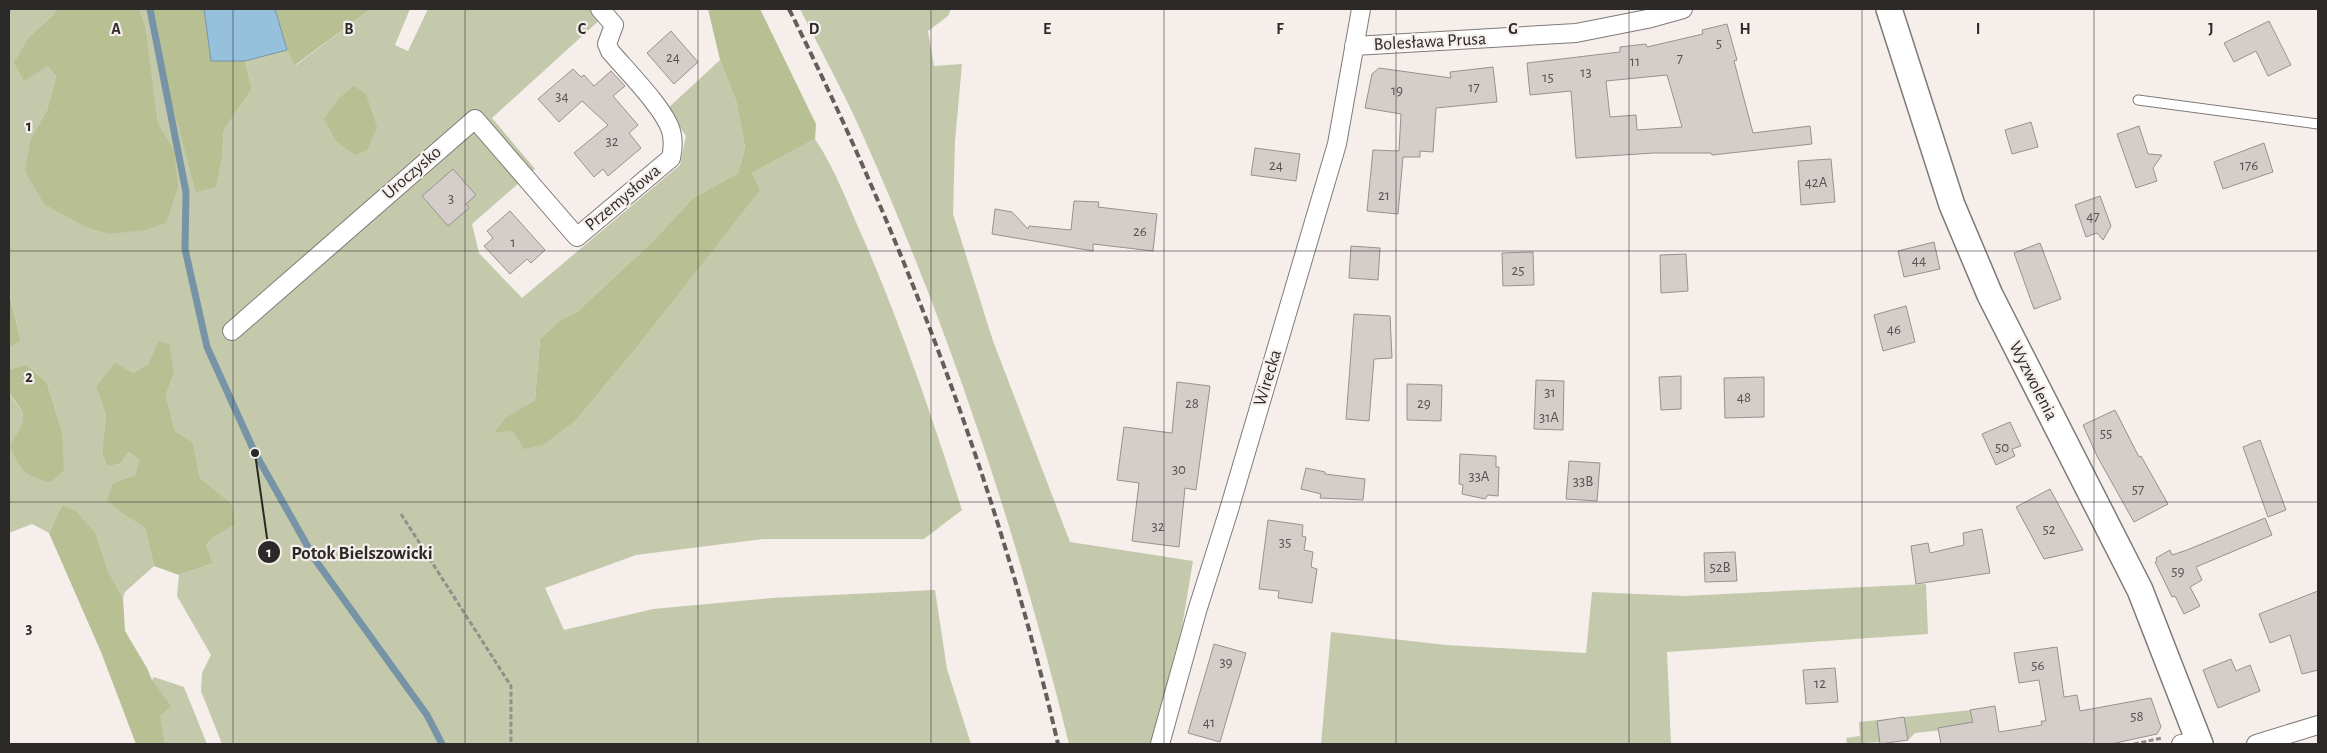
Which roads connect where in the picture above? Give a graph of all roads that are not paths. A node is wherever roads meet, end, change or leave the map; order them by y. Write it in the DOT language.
graph roads {
  1 [pos="600,9"];
  2 [pos="1361,9"];
  3 [pos="1683,9"];
  4 [pos="1889,9"];
  5 [pos="1354,46"];
  6 [pos="2138,100"];
  7 [pos="2318,124"];
  8 [pos="577,237"];
  9 [pos="232,331"];
  10 [pos="2318,725"];
  11 [pos="2194,743"];
  12 [pos="1160,744"];
  13 [pos="2256,744"];
  1 -- 8 [label="street, Przemysłowa"];
  2 -- 5 [label="street, Wirecka"];
  3 -- 5 [label="street, Bolesława Prusa"];
  4 -- 11 [label="street, Wyzwolenia"];
  5 -- 12 [label="street, Wirecka"];
  6 -- 7 [label="lane"];
  8 -- 9 [label="street, Uroczysko"];
  10 -- 13 [label="street"];
}
